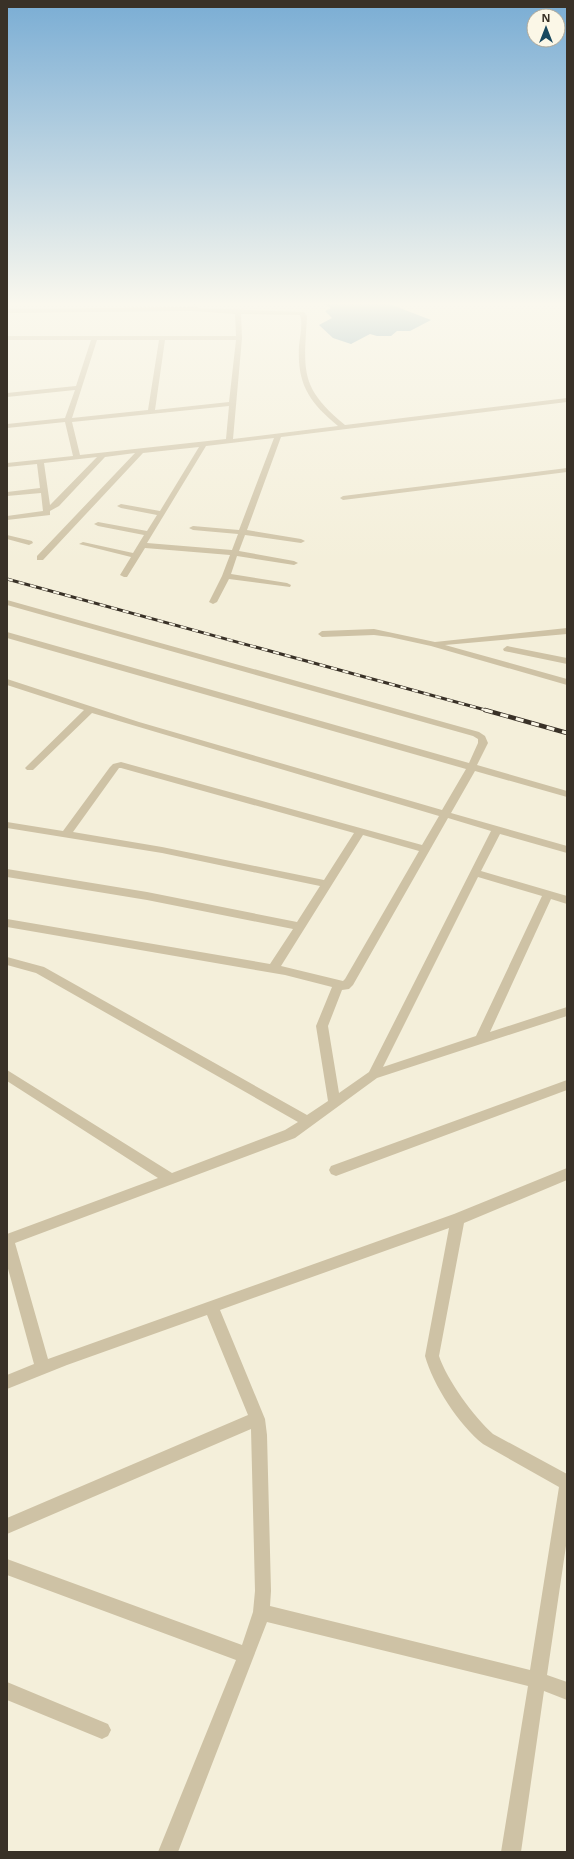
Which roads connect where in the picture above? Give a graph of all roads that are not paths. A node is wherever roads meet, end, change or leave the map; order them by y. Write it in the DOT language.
graph roads {
  1 [pos="60,390"];
  2 [pos="77,390"];
  3 [pos="154,390"];
  4 [pos="234,390"];
  5 [pos="309,390"];
  6 [pos="7,395"];
  7 [pos="567,400"];
  8 [pos="233,404"];
  9 [pos="151,412"];
  10 [pos="68,420"];
  11 [pos="7,426"];
  12 [pos="343,427"];
  13 [pos="278,435"];
  14 [pos="229,440"];
  15 [pos="204,444"];
  16 [pos="142,450"];
  17 [pos="104,454"];
  18 [pos="77,457"];
  19 [pos="40,462"];
  20 [pos="7,465"];
  21 [pos="567,470"];
  22 [pos="44,490"];
  23 [pos="7,494"];
  24 [pos="343,498"];
  25 [pos="121,506"];
  26 [pos="47,510"];
  27 [pos="162,513"];
  28 [pos="7,518"];
  29 [pos="98,524"];
  30 [pos="193,528"];
  31 [pos="242,532"];
  32 [pos="148,534"];
  33 [pos="7,537"];
  34 [pos="301,542"];
  35 [pos="29,543"];
  36 [pos="83,544"];
  37 [pos="142,545"];
  38 [pos="234,554"];
  39 [pos="135,556"];
  40 [pos="40,558"];
  41 [pos="294,563"];
  42 [pos="124,575"];
  43 [pos="226,576"];
  44 [pos="287,585"];
  45 [pos="7,602"];
  46 [pos="213,602"];
  47 [pos="567,631"];
  48 [pos="322,634"];
  49 [pos="7,635"];
  50 [pos="433,644"];
  51 [pos="507,649"];
  52 [pos="567,661"];
  53 [pos="7,682"];
  54 [pos="567,682"];
  55 [pos="90,709"];
  56 [pos="472,767"];
  57 [pos="30,768"];
  58 [pos="567,794"];
  59 [pos="446,814"];
  60 [pos="7,825"];
  61 [pos="497,830"];
  62 [pos="360,832"];
  63 [pos="66,834"];
  64 [pos="426,849"];
  65 [pos="567,850"];
  66 [pos="7,873"];
  67 [pos="475,873"];
  68 [pos="328,884"];
  69 [pos="548,894"];
  70 [pos="567,900"];
  71 [pos="7,923"];
  72 [pos="299,926"];
  73 [pos="7,961"];
  74 [pos="273,969"];
  75 [pos="338,985"];
  76 [pos="567,1011"];
  77 [pos="481,1039"];
  78 [pos="7,1075"];
  79 [pos="373,1075"];
  80 [pos="567,1085"];
  81 [pos="334,1102"];
  82 [pos="309,1122"];
  83 [pos="336,1170"];
  84 [pos="567,1174"];
  85 [pos="170,1179"];
  86 [pos="458,1218"];
  87 [pos="7,1241"];
  88 [pos="212,1306"];
  89 [pos="43,1368"];
  90 [pos="7,1382"];
  91 [pos="257,1419"];
  92 [pos="567,1482"];
  93 [pos="567,1486"];
  94 [pos="7,1526"];
  95 [pos="7,1567"];
  96 [pos="261,1612"];
  97 [pos="246,1655"];
  98 [pos="537,1680"];
  99 [pos="7,1691"];
  100 [pos="567,1691"];
  101 [pos="102,1730"];
  102 [pos="168,1852"];
  103 [pos="511,1852"];
  1 -- 6 [label="street"];
  2 -- 10 [label="street"];
  3 -- 9 [label="street"];
  4 -- 8 [label="street"];
  5 -- 12 [label="street"];
  7 -- 12 [label="street"];
  8 -- 9 [label="street"];
  8 -- 14 [label="street"];
  9 -- 10 [label="street"];
  10 -- 11 [label="street"];
  10 -- 18 [label="street"];
  12 -- 13 [label="street"];
  13 -- 14 [label="street"];
  13 -- 31 [label="street"];
  14 -- 15 [label="street"];
  15 -- 16 [label="street"];
  15 -- 27 [label="street"];
  16 -- 17 [label="street"];
  16 -- 40 [label="street"];
  17 -- 18 [label="street"];
  17 -- 26 [label="street"];
  18 -- 19 [label="street"];
  19 -- 20 [label="street"];
  19 -- 22 [label="street"];
  21 -- 24 [label="lane"];
  22 -- 23 [label="street"];
  22 -- 26 [label="street"];
  25 -- 27 [label="street"];
  26 -- 28 [label="street"];
  27 -- 32 [label="street"];
  29 -- 32 [label="street"];
  30 -- 31 [label="street"];
  31 -- 34 [label="street"];
  31 -- 38 [label="street"];
  32 -- 37 [label="street"];
  33 -- 35 [label="street"];
  36 -- 39 [label="street"];
  37 -- 38 [label="street"];
  37 -- 39 [label="street"];
  38 -- 41 [label="street"];
  38 -- 43 [label="street"];
  39 -- 42 [label="street"];
  43 -- 44 [label="street"];
  43 -- 46 [label="street"];
  45 -- 56 [label="street"];
  47 -- 50 [label="street"];
  48 -- 50 [label="street"];
  49 -- 56 [label="street"];
  50 -- 54 [label="street"];
  51 -- 52 [label="street"];
  53 -- 55 [label="street"];
  55 -- 57 [label="street"];
  55 -- 59 [label="street"];
  56 -- 58 [label="street"];
  56 -- 59 [label="street"];
  59 -- 61 [label="street"];
  59 -- 64 [label="street"];
  60 -- 63 [label="street"];
  61 -- 65 [label="street"];
  61 -- 67 [label="street"];
  62 -- 63 [label="street"];
  62 -- 64 [label="street"];
  62 -- 68 [label="street"];
  63 -- 68 [label="street"];
  64 -- 75 [label="street"];
  66 -- 72 [label="street"];
  67 -- 69 [label="street"];
  67 -- 79 [label="street"];
  68 -- 72 [label="street"];
  69 -- 70 [label="street"];
  69 -- 77 [label="street"];
  71 -- 74 [label="street"];
  72 -- 74 [label="street"];
  73 -- 82 [label="street"];
  74 -- 75 [label="street"];
  75 -- 81 [label="street"];
  76 -- 77 [label="street"];
  77 -- 79 [label="street"];
  78 -- 85 [label="street"];
  79 -- 81 [label="street"];
  80 -- 83 [label="street"];
  81 -- 82 [label="street"];
  82 -- 85 [label="street"];
  84 -- 86 [label="street"];
  85 -- 87 [label="street"];
  86 -- 88 [label="street"];
  86 -- 92 [label="street"];
  87 -- 89 [label="street"];
  88 -- 89 [label="street"];
  88 -- 91 [label="street"];
  89 -- 90 [label="street"];
  91 -- 94 [label="street"];
  91 -- 96 [label="street"];
  93 -- 98 [label="street"];
  95 -- 97 [label="street"];
  96 -- 97 [label="street"];
  96 -- 98 [label="street"];
  97 -- 102 [label="street"];
  98 -- 100 [label="street"];
  98 -- 103 [label="street"];
  99 -- 101 [label="street"];
}
